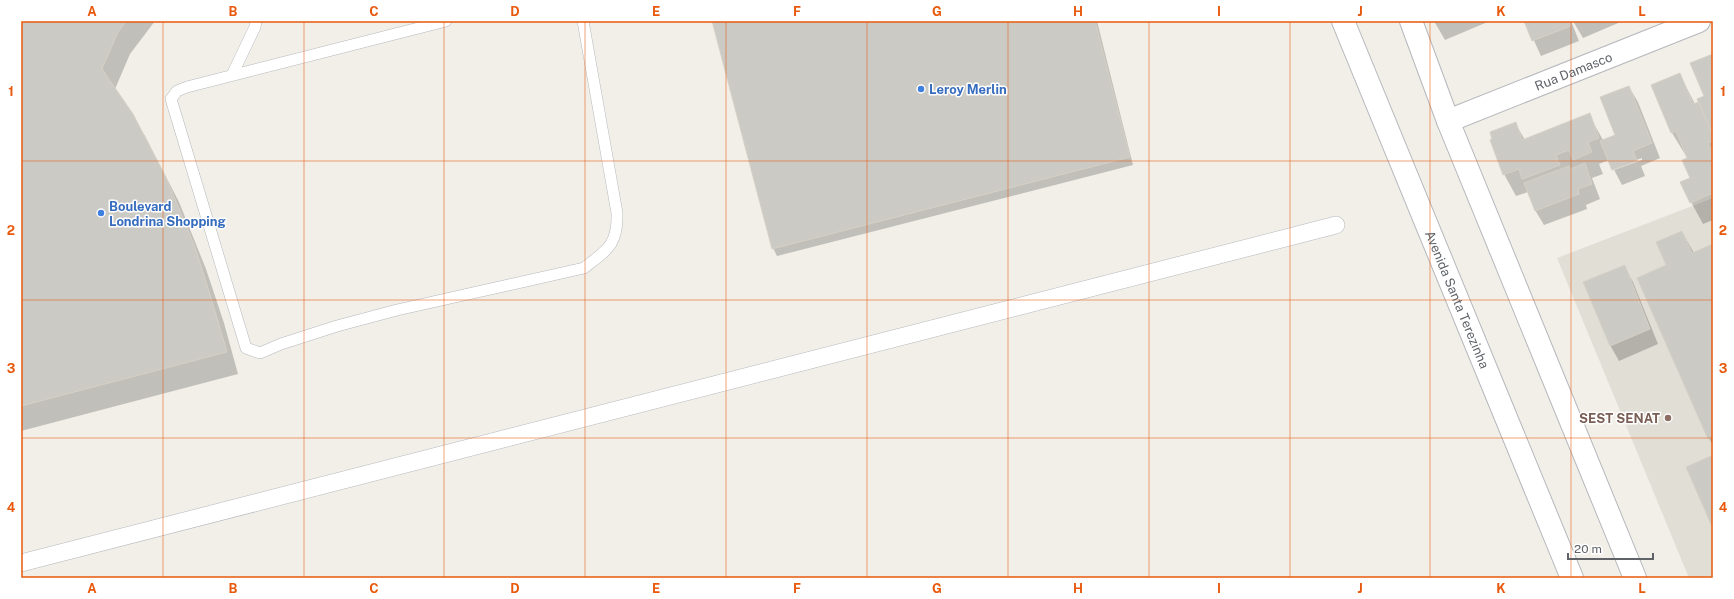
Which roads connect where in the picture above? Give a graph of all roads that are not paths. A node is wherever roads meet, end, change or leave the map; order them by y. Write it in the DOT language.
graph roads {
  1 [pos="256,21"];
  2 [pos="446,21"];
  3 [pos="582,21"];
  4 [pos="1343,21"];
  5 [pos="1411,21"];
  6 [pos="1699,21"];
  7 [pos="232,75"];
  8 [pos="1448,122"];
  9 [pos="1336,226"];
  10 [pos="21,562"];
  11 [pos="1572,578"];
  12 [pos="1635,578"];
  1 -- 7 [label="lane"];
  2 -- 7 [label="lane"];
  3 -- 7 [label="lane"];
  4 -- 11 [label="street, Avenida Santa Terezinha"];
  5 -- 8 [label="street"];
  6 -- 8 [label="street, Rua Damasco"];
  8 -- 12 [label="street"];
  9 -- 10 [label="street"];
}
